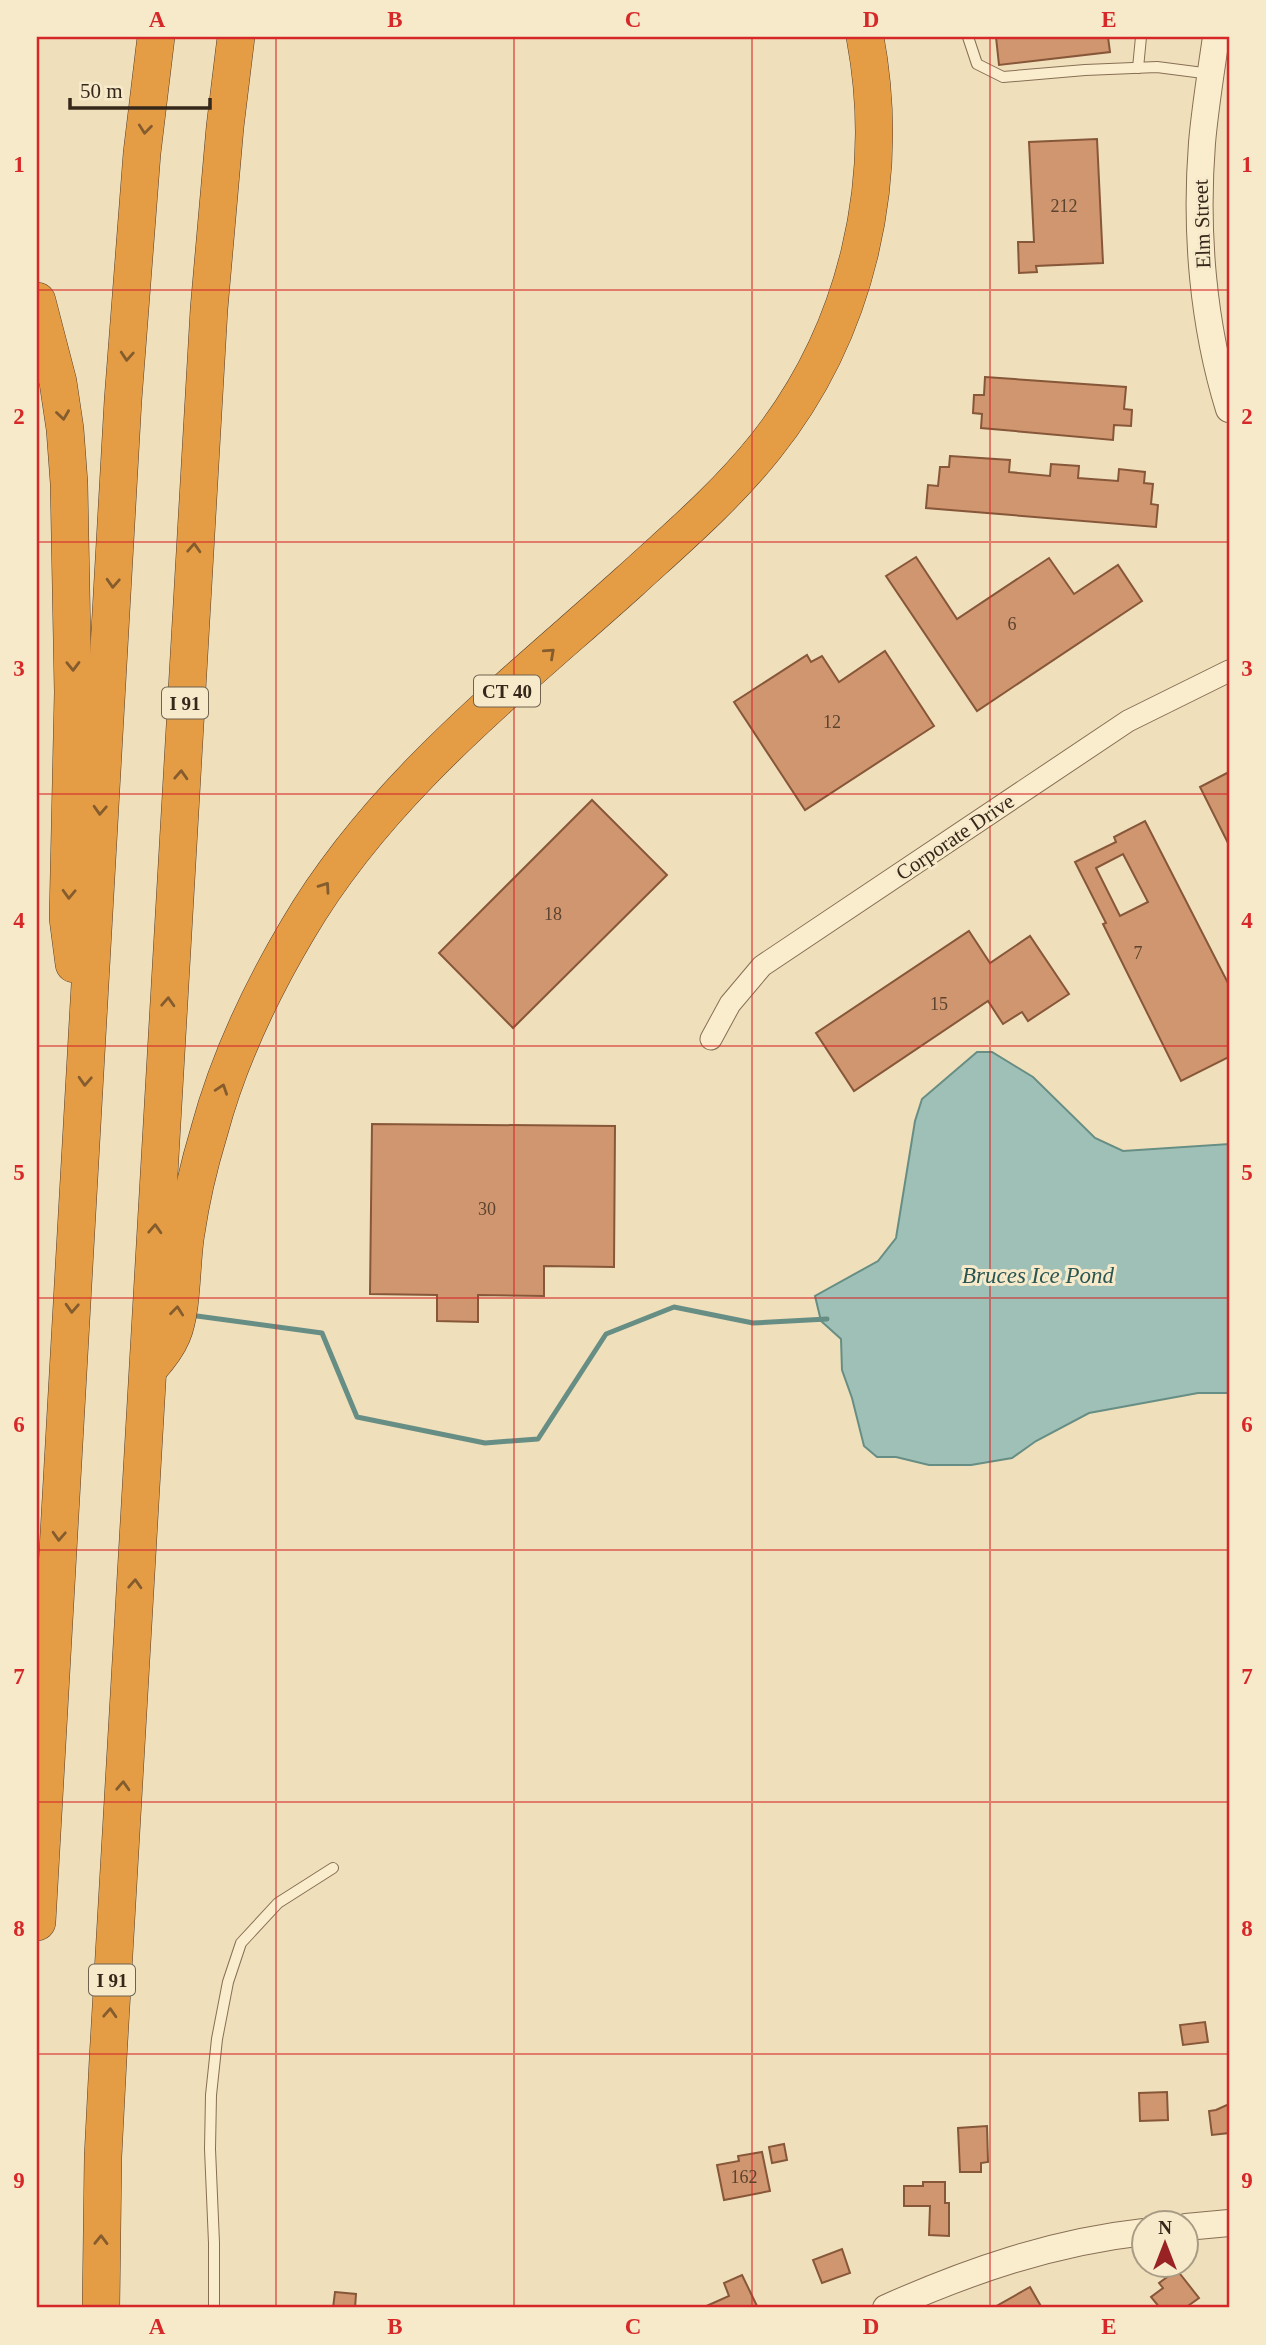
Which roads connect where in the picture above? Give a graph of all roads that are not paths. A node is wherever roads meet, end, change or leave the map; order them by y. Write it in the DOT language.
graph roads {
  1 [pos="156,37"];
  2 [pos="236,37"];
  3 [pos="865,37"];
  4 [pos="968,37"];
  5 [pos="1141,37"];
  6 [pos="1216,37"];
  7 [pos="1138,68"];
  8 [pos="1210,74"];
  9 [pos="37,301"];
  10 [pos="1229,409"];
  11 [pos="1229,671"];
  12 [pos="89,1013"];
  13 [pos="711,1039"];
  14 [pos="147,1370"];
  15 [pos="333,1868"];
  16 [pos="37,1922"];
  17 [pos="1229,2224"];
  18 [pos="1200,2226"];
  19 [pos="1130,2234"];
  20 [pos="101,2308"];
  21 [pos="214,2308"];
  22 [pos="886,2308"];
  1 -- 12 [label="highway, one-way"];
  14 -- 2 [label="highway, I 91, one-way"];
  14 -- 3 [label="highway, CT 40, one-way"];
  4 -- 7 [label="lane"];
  5 -- 7 [label="lane"];
  6 -- 8 [label="street, Elm Street"];
  7 -- 8 [label="lane"];
  8 -- 10 [label="street, Elm Street"];
  9 -- 12 [label="highway, one-way"];
  11 -- 13 [label="street, Corporate Drive"];
  12 -- 16 [label="highway, one-way"];
  20 -- 14 [label="highway, I 91, one-way"];
  15 -- 21 [label="lane"];
  17 -- 18 [label="street"];
  19 -- 22 [label="street"];
}
